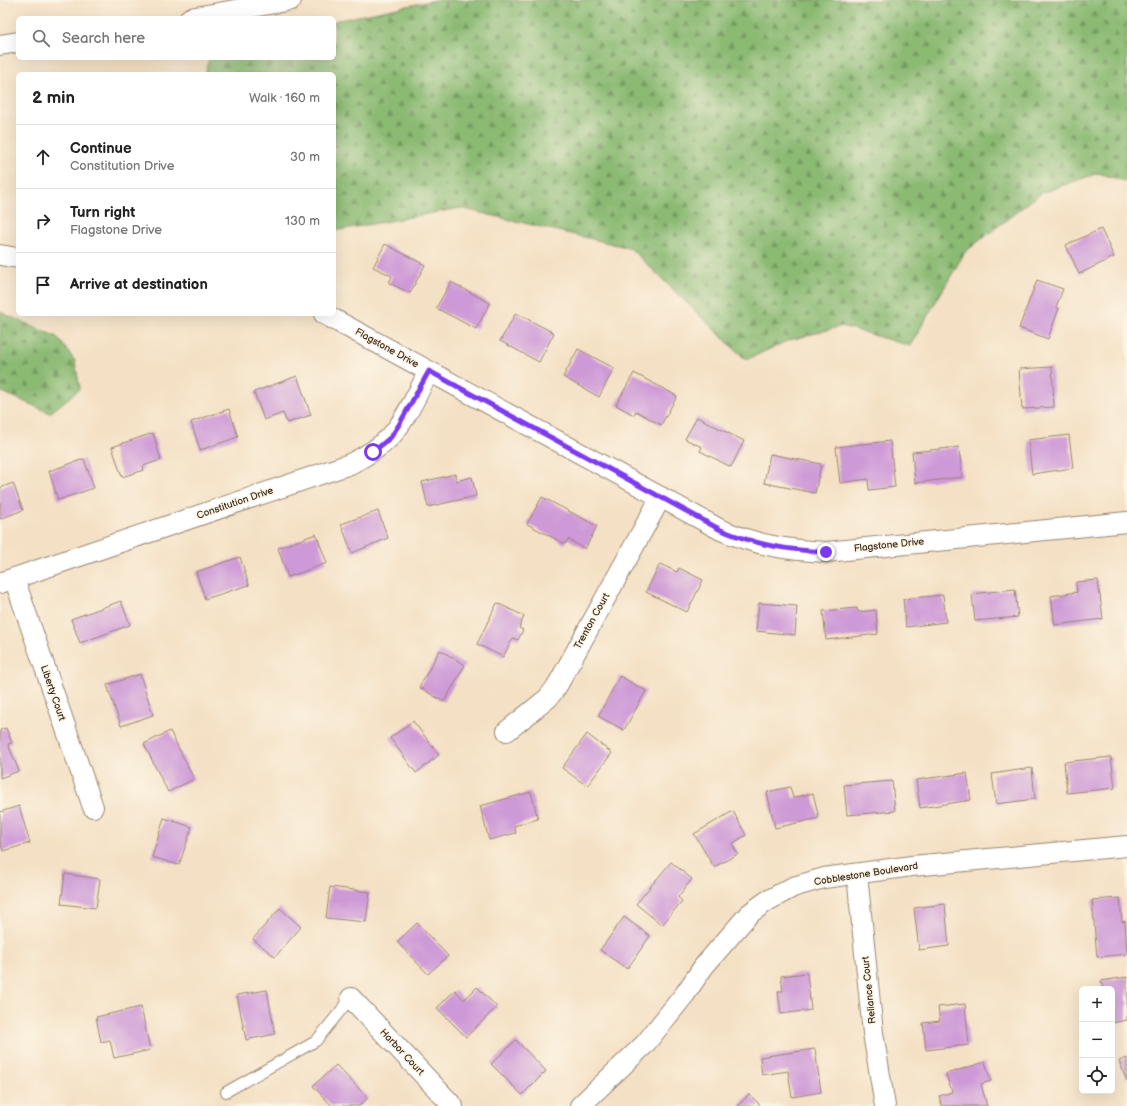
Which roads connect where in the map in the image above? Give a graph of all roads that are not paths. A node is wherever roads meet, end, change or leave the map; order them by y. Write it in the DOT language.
graph roads {
  1 [pos="291,0"];
  2 [pos="201,16"];
  3 [pos="16,42"];
  4 [pos="0,45"];
  5 [pos="0,255"];
  6 [pos="16,258"];
  7 [pos="328,316"];
  8 [pos="429,371"];
  9 [pos="661,497"];
  10 [pos="1127,522"];
  11 [pos="7,580"];
  12 [pos="507,732"];
  13 [pos="93,807"];
  14 [pos="1127,846"];
  15 [pos="857,874"];
  16 [pos="351,998"];
  17 [pos="226,1092"];
  18 [pos="453,1106"];
  19 [pos="580,1106"];
  20 [pos="885,1106"];
  1 -- 2 [label="street"];
  3 -- 4 [label="street"];
  5 -- 6 [label="street"];
  7 -- 8 [label="street, Flagstone Drive"];
  8 -- 9 [label="street, Flagstone Drive"];
  8 -- 11 [label="street, Constitution Drive"];
  9 -- 10 [label="street, Flagstone Drive"];
  9 -- 12 [label="street, Trenton Court"];
  11 -- 13 [label="street, Liberty Court"];
  14 -- 15 [label="street, Cobblestone Boulevard"];
  15 -- 19 [label="street, Cobblestone Boulevard"];
  15 -- 20 [label="street, Reliance Court"];
  16 -- 17 [label="lane"];
  16 -- 18 [label="street, Harbor Court"];
}
